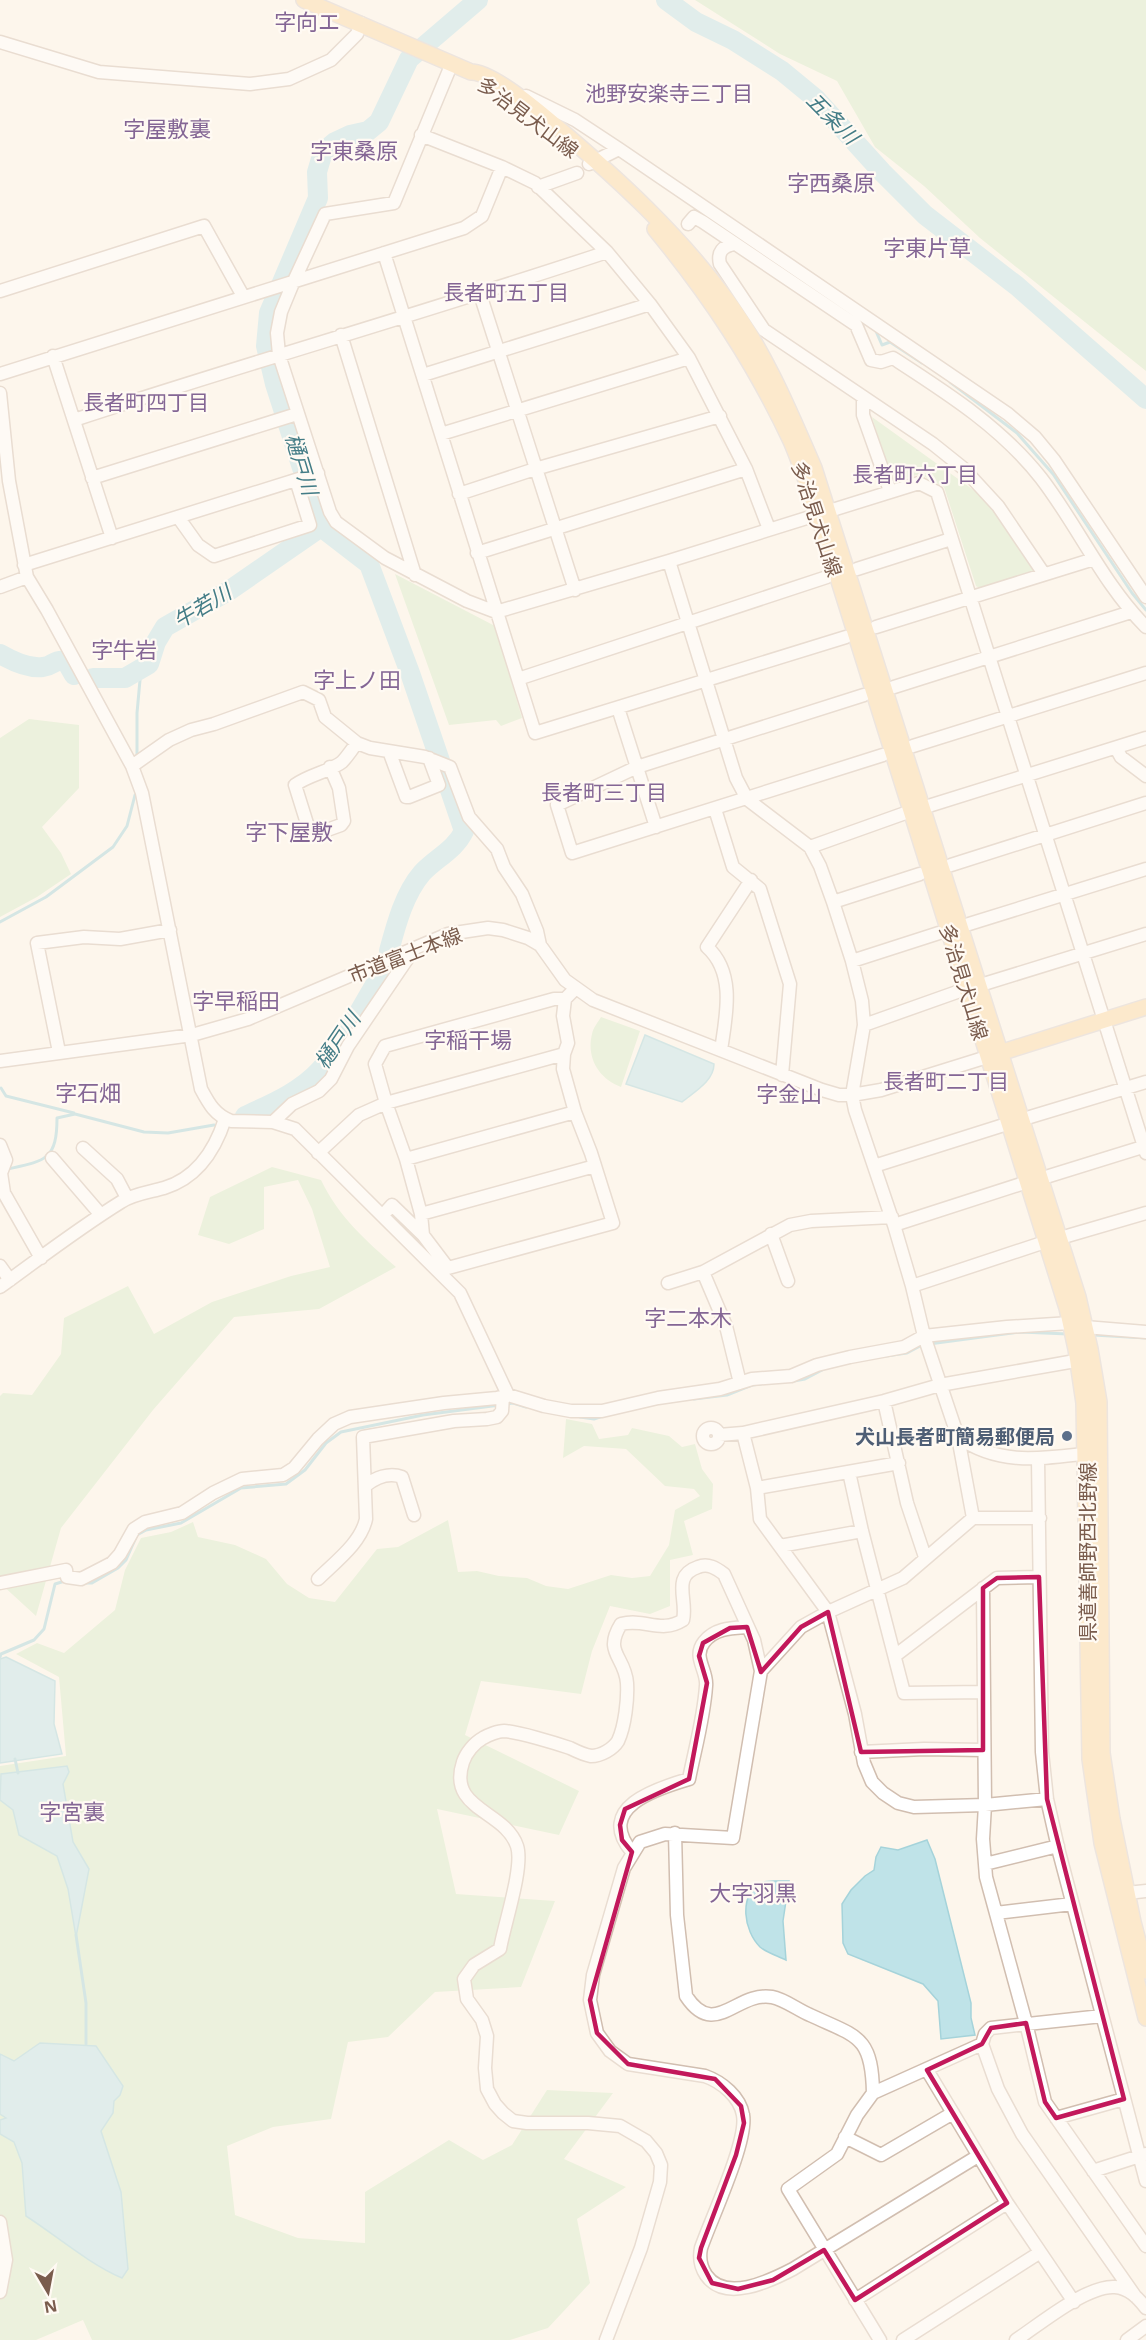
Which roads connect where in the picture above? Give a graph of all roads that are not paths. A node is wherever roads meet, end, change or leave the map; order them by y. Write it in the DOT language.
graph roads {
  1 [pos="304,0"];
  2 [pos="362,23"];
  3 [pos="0,42"];
  4 [pos="452,63"];
  5 [pos="471,72"];
  6 [pos="509,90"];
  7 [pos="421,135"];
  8 [pos="619,148"];
  9 [pos="587,166"];
  10 [pos="502,167"];
  11 [pos="538,187"];
  12 [pos="688,224"];
  13 [pos="734,244"];
  14 [pos="607,252"];
  15 [pos="384,253"];
  16 [pos="293,283"];
  17 [pos="0,291"];
  18 [pos="480,294"];
  19 [pos="243,296"];
  20 [pos="650,304"];
  21 [pos="405,316"];
  22 [pos="341,335"];
  23 [pos="499,350"];
  24 [pos="279,355"];
  25 [pos="53,356"];
  26 [pos="688,358"];
  27 [pos="0,374"];
  28 [pos="423,375"];
  29 [pos="0,393"];
  30 [pos="863,398"];
  31 [pos="518,411"];
  32 [pos="297,414"];
  33 [pos="720,416"];
  34 [pos="74,420"];
  35 [pos="441,434"];
  36 [pos="535,469"];
  37 [pos="746,469"];
  38 [pos="318,473"];
  39 [pos="92,478"];
  40 [pos="297,480"];
  41 [pos="890,491"];
  42 [pos="459,494"];
  43 [pos="823,513"];
  44 [pos="178,517"];
  45 [pos="769,529"];
  46 [pos="555,530"];
  47 [pos="112,538"];
  48 [pos="951,539"];
  49 [pos="477,553"];
  50 [pos="1094,559"];
  51 [pos="669,561"];
  52 [pos="857,569"];
  53 [pos="26,571"];
  54 [pos="1044,574"];
  55 [pos="415,575"];
  56 [pos="827,577"];
  57 [pos="0,587"];
  58 [pos="574,590"];
  59 [pos="1146,597"];
  60 [pos="970,598"];
  61 [pos="496,612"];
  62 [pos="1131,612"];
  63 [pos="689,622"];
  64 [pos="876,627"];
  65 [pos="1146,627"];
  66 [pos="846,637"];
  67 [pos="990,657"];
  68 [pos="1146,673"];
  69 [pos="518,679"];
  70 [pos="705,682"];
  71 [pos="894,687"];
  72 [pos="864,696"];
  73 [pos="618,708"];
  74 [pos="1008,716"];
  75 [pos="1146,738"];
  76 [pos="724,740"];
  77 [pos="357,743"];
  78 [pos="913,746"];
  79 [pos="1116,748"];
  80 [pos="389,751"];
  81 [pos="883,755"];
  82 [pos="431,759"];
  83 [pos="132,766"];
  84 [pos="330,767"];
  85 [pos="637,767"];
  86 [pos="1026,776"];
  87 [pos="1146,776"];
  88 [pos="747,800"];
  89 [pos="1146,803"];
  90 [pos="715,809"];
  91 [pos="916,810"];
  92 [pos="656,827"];
  93 [pos="1046,835"];
  94 [pos="810,847"];
  95 [pos="951,865"];
  96 [pos="1146,869"];
  97 [pos="920,874"];
  98 [pos="751,880"];
  99 [pos="1064,895"];
  100 [pos="833,902"];
  101 [pos="969,924"];
  102 [pos="170,930"];
  103 [pos="939,933"];
  104 [pos="1146,934"];
  105 [pos="540,945"];
  106 [pos="414,949"];
  107 [pos="1083,954"];
  108 [pos="852,961"];
  109 [pos="987,983"];
  110 [pos="575,989"];
  111 [pos="957,992"];
  112 [pos="565,999"];
  113 [pos="1146,1007"];
  114 [pos="1103,1021"];
  115 [pos="864,1026"];
  116 [pos="192,1035"];
  117 [pos="721,1050"];
  118 [pos="59,1053"];
  119 [pos="564,1054"];
  120 [pos="993,1056"];
  121 [pos="0,1061"];
  122 [pos="782,1075"];
  123 [pos="1146,1082"];
  124 [pos="1125,1088"];
  125 [pos="852,1095"];
  126 [pos="386,1104"];
  127 [pos="574,1112"];
  128 [pos="1030,1118"];
  129 [pos="225,1119"];
  130 [pos="273,1122"];
  131 [pos="1007,1124"];
  132 [pos="0,1145"];
  133 [pos="83,1148"];
  134 [pos="1145,1148"];
  135 [pos="318,1153"];
  136 [pos="52,1158"];
  137 [pos="406,1159"];
  138 [pos="595,1166"];
  139 [pos="874,1166"];
  140 [pos="1048,1176"];
  141 [pos="1021,1184"];
  142 [pos="127,1198"];
  143 [pos="1146,1213"];
  144 [pos="421,1214"];
  145 [pos="101,1215"];
  146 [pos="383,1215"];
  147 [pos="893,1221"];
  148 [pos="771,1234"];
  149 [pos="423,1235"];
  150 [pos="1067,1236"];
  151 [pos="1045,1242"];
  152 [pos="41,1258"];
  153 [pos="0,1266"];
  154 [pos="703,1272"];
  155 [pos="788,1281"];
  156 [pos="5,1283"];
  157 [pos="668,1283"];
  158 [pos="912,1286"];
  159 [pos="1079,1332"];
  160 [pos="1146,1332"];
  161 [pos="924,1336"];
  162 [pos="1075,1361"];
  163 [pos="740,1383"];
  164 [pos="940,1385"];
  165 [pos="505,1396"];
  166 [pos="885,1401"];
  167 [pos="743,1433"];
  168 [pos="719,1435"];
  169 [pos="958,1437"];
  170 [pos="1093,1453"];
  171 [pos="1038,1458"];
  172 [pos="899,1463"];
  173 [pos="849,1472"];
  174 [pos="365,1486"];
  175 [pos="757,1488"];
  176 [pos="414,1515"];
  177 [pos="973,1518"];
  178 [pos="1040,1518"];
  179 [pos="861,1530"];
  180 [pos="780,1546"];
  181 [pos="925,1557"];
  182 [pos="1039,1577"];
  183 [pos="318,1579"];
  184 [pos="0,1583"];
  185 [pos="983,1588"];
  186 [pos="877,1591"];
  187 [pos="828,1612"];
  188 [pos="747,1627"];
  189 [pos="896,1655"];
  190 [pos="761,1671"];
  191 [pos="984,1692"];
  192 [pos="983,1750"];
  193 [pos="861,1752"];
  194 [pos="1047,1799"];
  195 [pos="985,1805"];
  196 [pos="675,1833"];
  197 [pos="1058,1846"];
  198 [pos="632,1852"];
  199 [pos="985,1864"];
  200 [pos="1146,1891"];
  201 [pos="1127,1893"];
  202 [pos="1072,1904"];
  203 [pos="996,1914"];
  204 [pos="1146,1971"];
  205 [pos="1145,2013"];
  206 [pos="1102,2016"];
  207 [pos="1026,2023"];
  208 [pos="982,2044"];
  209 [pos="927,2070"];
  210 [pos="873,2093"];
  211 [pos="1124,2099"];
  212 [pos="953,2113"];
  213 [pos="1056,2118"];
  214 [pos="845,2137"];
  215 [pos="978,2156"];
  216 [pos="1143,2156"];
  217 [pos="1093,2171"];
  218 [pos="1146,2181"];
  219 [pos="1007,2204"];
  220 [pos="0,2222"];
  221 [pos="1146,2246"];
  222 [pos="824,2250"];
  223 [pos="1039,2253"];
  224 [pos="0,2292"];
  225 [pos="1135,2296"];
  226 [pos="855,2300"];
  227 [pos="1074,2302"];
  228 [pos="1146,2308"];
  229 [pos="1146,2326"];
  230 [pos="606,2340"];
  231 [pos="880,2340"];
  232 [pos="903,2340"];
  233 [pos="1016,2340"];
  234 [pos="1127,2340"];
  1 -- 2 [label="main road, 多治見犬山線"];
  2 -- 3 [label="street"];
  2 -- 4 [label="main road, 多治見犬山線"];
  4 -- 5 [label="main road, 多治見犬山線"];
  4 -- 7 [label="street"];
  5 -- 6 [label="main road, 多治見犬山線"];
  5 -- 9 [label="main road, 多治見犬山線"];
  6 -- 8 [label="street"];
  6 -- 9 [label="main road, 多治見犬山線"];
  7 -- 10 [label="street"];
  7 -- 16 [label="street"];
  8 -- 9 [label="street"];
  8 -- 59 [label="street"];
  9 -- 11 [label="street"];
  9 -- 43 [label="main road, 多治見犬山線"];
  10 -- 11 [label="street"];
  10 -- 15 [label="street"];
  11 -- 14 [label="street"];
  12 -- 13 [label="street"];
  13 -- 30 [label="street"];
  13 -- 50 [label="street"];
  14 -- 18 [label="street"];
  14 -- 20 [label="street"];
  15 -- 16 [label="street"];
  15 -- 21 [label="street"];
  16 -- 19 [label="street"];
  16 -- 24 [label="street"];
  17 -- 19 [label="street"];
  18 -- 21 [label="street"];
  18 -- 23 [label="street"];
  19 -- 25 [label="street"];
  20 -- 23 [label="street"];
  20 -- 26 [label="street"];
  21 -- 22 [label="street"];
  21 -- 28 [label="street"];
  22 -- 24 [label="street"];
  22 -- 55 [label="street"];
  23 -- 28 [label="street"];
  23 -- 31 [label="street"];
  24 -- 32 [label="street"];
  24 -- 34 [label="street"];
  25 -- 27 [label="street"];
  25 -- 34 [label="street"];
  26 -- 31 [label="street"];
  26 -- 33 [label="street"];
  28 -- 35 [label="street"];
  29 -- 53 [label="street"];
  30 -- 41 [label="street"];
  30 -- 54 [label="street"];
  31 -- 35 [label="street"];
  31 -- 36 [label="street"];
  32 -- 38 [label="street"];
  32 -- 39 [label="street"];
  33 -- 36 [label="street"];
  33 -- 37 [label="street"];
  34 -- 39 [label="street"];
  35 -- 42 [label="street"];
  36 -- 42 [label="street"];
  36 -- 46 [label="street"];
  37 -- 45 [label="street"];
  37 -- 46 [label="street"];
  38 -- 40 [label="street"];
  38 -- 55 [label="street"];
  39 -- 47 [label="street"];
  40 -- 44 [label="street"];
  40 -- 44 [label="street"];
  41 -- 43 [label="street"];
  41 -- 48 [label="street"];
  42 -- 49 [label="street"];
  43 -- 45 [label="street"];
  43 -- 91 [label="main road, 多治見犬山線"];
  44 -- 47 [label="street"];
  45 -- 51 [label="street"];
  46 -- 49 [label="street"];
  46 -- 58 [label="street"];
  47 -- 53 [label="street"];
  48 -- 52 [label="street"];
  48 -- 60 [label="street"];
  49 -- 61 [label="street"];
  50 -- 54 [label="street"];
  50 -- 62 [label="street"];
  51 -- 58 [label="street"];
  51 -- 63 [label="street"];
  53 -- 57 [label="street"];
  53 -- 83 [label="street"];
  54 -- 60 [label="street"];
  55 -- 61 [label="street"];
  56 -- 63 [label="street"];
  58 -- 61 [label="street"];
  60 -- 64 [label="street"];
  60 -- 67 [label="street"];
  61 -- 69 [label="street"];
  62 -- 65 [label="street"];
  62 -- 67 [label="street"];
  63 -- 69 [label="street"];
  63 -- 70 [label="street"];
  66 -- 70 [label="street"];
  67 -- 71 [label="street"];
  67 -- 74 [label="street"];
  68 -- 74 [label="street"];
  69 -- 73 [label="street"];
  70 -- 73 [label="street"];
  70 -- 76 [label="street"];
  72 -- 76 [label="street"];
  73 -- 85 [label="street"];
  74 -- 78 [label="street"];
  74 -- 86 [label="street"];
  75 -- 79 [label="street"];
  76 -- 85 [label="street"];
  76 -- 88 [label="street"];
  77 -- 80 [label="street"];
  77 -- 83 [label="street"];
  77 -- 84 [label="street"];
  79 -- 86 [label="street"];
  79 -- 87 [label="street"];
  80 -- 82 [label="street"];
  80 -- 82 [label="street"];
  81 -- 88 [label="street"];
  82 -- 105 [label="street"];
  83 -- 102 [label="street"];
  84 -- 84 [label="street"];
  85 -- 92 [label="street"];
  85 -- 92 [label="street"];
  86 -- 91 [label="street"];
  86 -- 93 [label="street"];
  88 -- 90 [label="street"];
  88 -- 94 [label="street"];
  89 -- 93 [label="street"];
  90 -- 92 [label="street"];
  90 -- 98 [label="street"];
  91 -- 94 [label="street"];
  91 -- 120 [label="main road, 多治見犬山線"];
  93 -- 95 [label="street"];
  93 -- 99 [label="street"];
  94 -- 100 [label="street"];
  96 -- 99 [label="street"];
  97 -- 100 [label="street"];
  98 -- 117 [label="street"];
  98 -- 122 [label="street"];
  99 -- 101 [label="street"];
  99 -- 107 [label="street"];
  100 -- 108 [label="street"];
  102 -- 116 [label="street"];
  102 -- 118 [label="street"];
  103 -- 108 [label="street"];
  104 -- 107 [label="street"];
  105 -- 106 [label="street, 市道富士本線"];
  105 -- 110 [label="street, 市道富士本線"];
  106 -- 116 [label="street, 市道富士本線"];
  106 -- 130 [label="street"];
  107 -- 109 [label="street"];
  107 -- 114 [label="street"];
  108 -- 115 [label="street"];
  110 -- 112 [label="street"];
  110 -- 117 [label="street, 市道富士本線"];
  111 -- 115 [label="street"];
  112 -- 119 [label="street"];
  112 -- 126 [label="street"];
  113 -- 114 [label="main road, 多治見犬山線"];
  114 -- 120 [label="main road, 多治見犬山線"];
  114 -- 124 [label="street"];
  115 -- 125 [label="street"];
  116 -- 118 [label="street, 市道富士本線"];
  116 -- 129 [label="street"];
  117 -- 122 [label="street, 市道富士本線"];
  118 -- 121 [label="street, 市道富士本線"];
  119 -- 126 [label="street"];
  119 -- 127 [label="street"];
  120 -- 125 [label="street, 市道富士本線"];
  120 -- 131 [label="main road, 県道善師野西北野線"];
  120 -- 159 [label="main road, 県道善師野西北野線"];
  122 -- 125 [label="street, 市道富士本線"];
  123 -- 124 [label="street"];
  124 -- 128 [label="street"];
  124 -- 134 [label="street"];
  125 -- 139 [label="street"];
  126 -- 135 [label="street"];
  126 -- 137 [label="street"];
  127 -- 137 [label="street"];
  127 -- 138 [label="street"];
  129 -- 130 [label="street"];
  129 -- 142 [label="street"];
  130 -- 135 [label="street"];
  131 -- 139 [label="street"];
  131 -- 151 [label="main road, 県道善師野西北野線"];
  132 -- 152 [label="street"];
  133 -- 142 [label="street"];
  134 -- 140 [label="street"];
  135 -- 146 [label="street"];
  136 -- 145 [label="street"];
  137 -- 144 [label="street"];
  138 -- 144 [label="street"];
  138 -- 149 [label="street"];
  139 -- 147 [label="street"];
  141 -- 147 [label="street"];
  142 -- 145 [label="street"];
  143 -- 150 [label="street"];
  144 -- 149 [label="street"];
  145 -- 152 [label="street"];
  146 -- 149 [label="street"];
  146 -- 165 [label="street"];
  147 -- 148 [label="street"];
  147 -- 158 [label="street"];
  148 -- 154 [label="street"];
  148 -- 155 [label="street"];
  151 -- 158 [label="street"];
  151 -- 159 [label="main road, 県道善師野西北野線"];
  152 -- 156 [label="street"];
  153 -- 156 [label="street"];
  154 -- 157 [label="street"];
  154 -- 163 [label="street"];
  158 -- 161 [label="street"];
  159 -- 160 [label="street"];
  159 -- 161 [label="street"];
  159 -- 170 [label="main road, 県道善師野西北野線"];
  161 -- 163 [label="street"];
  161 -- 164 [label="street"];
  162 -- 164 [label="street"];
  163 -- 165 [label="street"];
  164 -- 166 [label="street"];
  164 -- 169 [label="street"];
  165 -- 174 [label="street"];
  165 -- 184 [label="street"];
  166 -- 167 [label="street"];
  166 -- 172 [label="street"];
  167 -- 168 [label="street"];
  167 -- 175 [label="street"];
  169 -- 171 [label="street"];
  169 -- 177 [label="street"];
  170 -- 171 [label="street"];
  170 -- 201 [label="main road, 県道善師野西北野線"];
  170 -- 205 [label="main road, 県道善師野西北野線"];
  171 -- 178 [label="street"];
  172 -- 173 [label="street"];
  172 -- 181 [label="street"];
  173 -- 175 [label="street"];
  173 -- 179 [label="street"];
  174 -- 176 [label="street"];
  174 -- 183 [label="street"];
  175 -- 180 [label="street"];
  177 -- 178 [label="street"];
  177 -- 181 [label="street"];
  178 -- 182 [label="street"];
  179 -- 180 [label="street"];
  179 -- 186 [label="street"];
  180 -- 187 [label="street"];
  181 -- 186 [label="street"];
  182 -- 185 [label="street"];
  182 -- 194 [label="street"];
  185 -- 189 [label="street"];
  185 -- 191 [label="street"];
  186 -- 187 [label="street"];
  186 -- 189 [label="street"];
  187 -- 190 [label="street"];
  187 -- 193 [label="street"];
  188 -- 190 [label="street"];
  188 -- 198 [label="street"];
  188 -- 230 [label="street"];
  189 -- 191 [label="street"];
  190 -- 196 [label="street"];
  191 -- 192 [label="street"];
  192 -- 193 [label="street"];
  192 -- 195 [label="street"];
  193 -- 195 [label="street"];
  194 -- 195 [label="street"];
  194 -- 197 [label="street"];
  195 -- 199 [label="street"];
  196 -- 198 [label="street"];
  196 -- 210 [label="street"];
  197 -- 199 [label="street"];
  197 -- 202 [label="street"];
  198 -- 222 [label="street"];
  199 -- 203 [label="street"];
  200 -- 201 [label="street"];
  201 -- 204 [label="main road, 県道善師野西北野線"];
  202 -- 203 [label="street"];
  202 -- 206 [label="street"];
  203 -- 207 [label="street"];
  206 -- 207 [label="street"];
  206 -- 211 [label="street"];
  207 -- 208 [label="street"];
  207 -- 213 [label="street"];
  208 -- 209 [label="street"];
  208 -- 225 [label="street"];
  209 -- 210 [label="street"];
  209 -- 212 [label="street"];
  210 -- 214 [label="street"];
  211 -- 213 [label="street"];
  211 -- 216 [label="street"];
  212 -- 214 [label="street"];
  212 -- 215 [label="street"];
  213 -- 217 [label="street"];
  214 -- 222 [label="street"];
  215 -- 219 [label="street"];
  215 -- 222 [label="street"];
  216 -- 217 [label="street"];
  216 -- 218 [label="street"];
  217 -- 221 [label="street"];
  219 -- 223 [label="street"];
  219 -- 226 [label="street"];
  220 -- 224 [label="street"];
  222 -- 226 [label="street"];
  223 -- 227 [label="street"];
  223 -- 232 [label="street"];
  225 -- 227 [label="street"];
  225 -- 228 [label="street"];
  226 -- 231 [label="street"];
  227 -- 233 [label="street"];
  229 -- 234 [label="street"];
}
